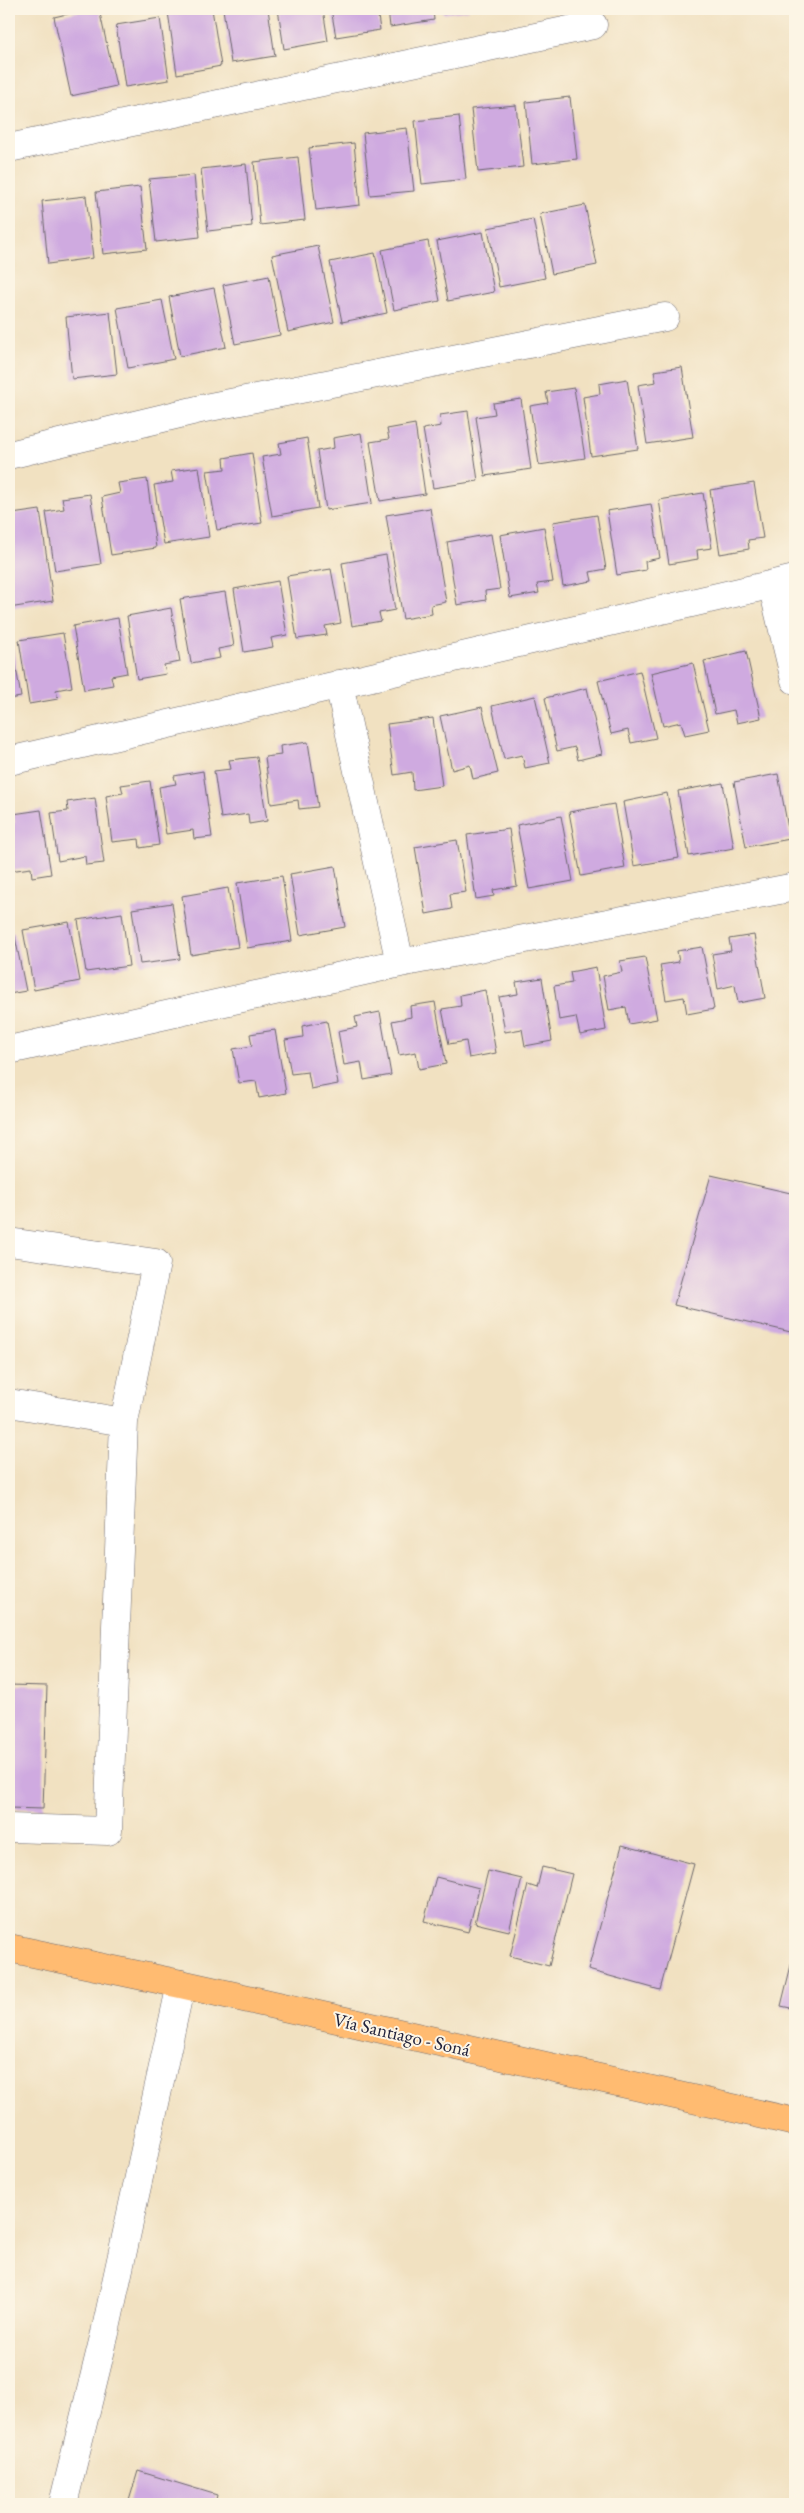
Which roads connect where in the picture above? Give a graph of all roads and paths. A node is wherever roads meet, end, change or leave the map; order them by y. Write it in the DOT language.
graph roads {
  1 [pos="593,25"];
  2 [pos="9,148"];
  3 [pos="665,318"];
  4 [pos="9,455"];
  5 [pos="784,582"];
  6 [pos="795,680"];
  7 [pos="339,684"];
  8 [pos="9,761"];
  9 [pos="795,887"];
  10 [pos="400,964"];
  11 [pos="9,1050"];
  12 [pos="9,1242"];
  13 [pos="9,1403"];
  14 [pos="124,1422"];
  15 [pos="9,1828"];
  16 [pos="9,1948"];
  17 [pos="181,1984"];
  18 [pos="795,2122"];
  19 [pos="63,2504"];
  1 -- 2 [label="street"];
  3 -- 4 [label="street"];
  5 -- 6 [label="street"];
  5 -- 7 [label="street"];
  7 -- 8 [label="street"];
  7 -- 10 [label="street"];
  9 -- 10 [label="street"];
  10 -- 11 [label="street"];
  12 -- 14 [label="street"];
  13 -- 14 [label="street"];
  14 -- 15 [label="street"];
  16 -- 17 [label="main road, Vía Santiago - Soná"];
  17 -- 18 [label="main road, Vía Santiago - Soná"];
  17 -- 19 [label="street"];
}
